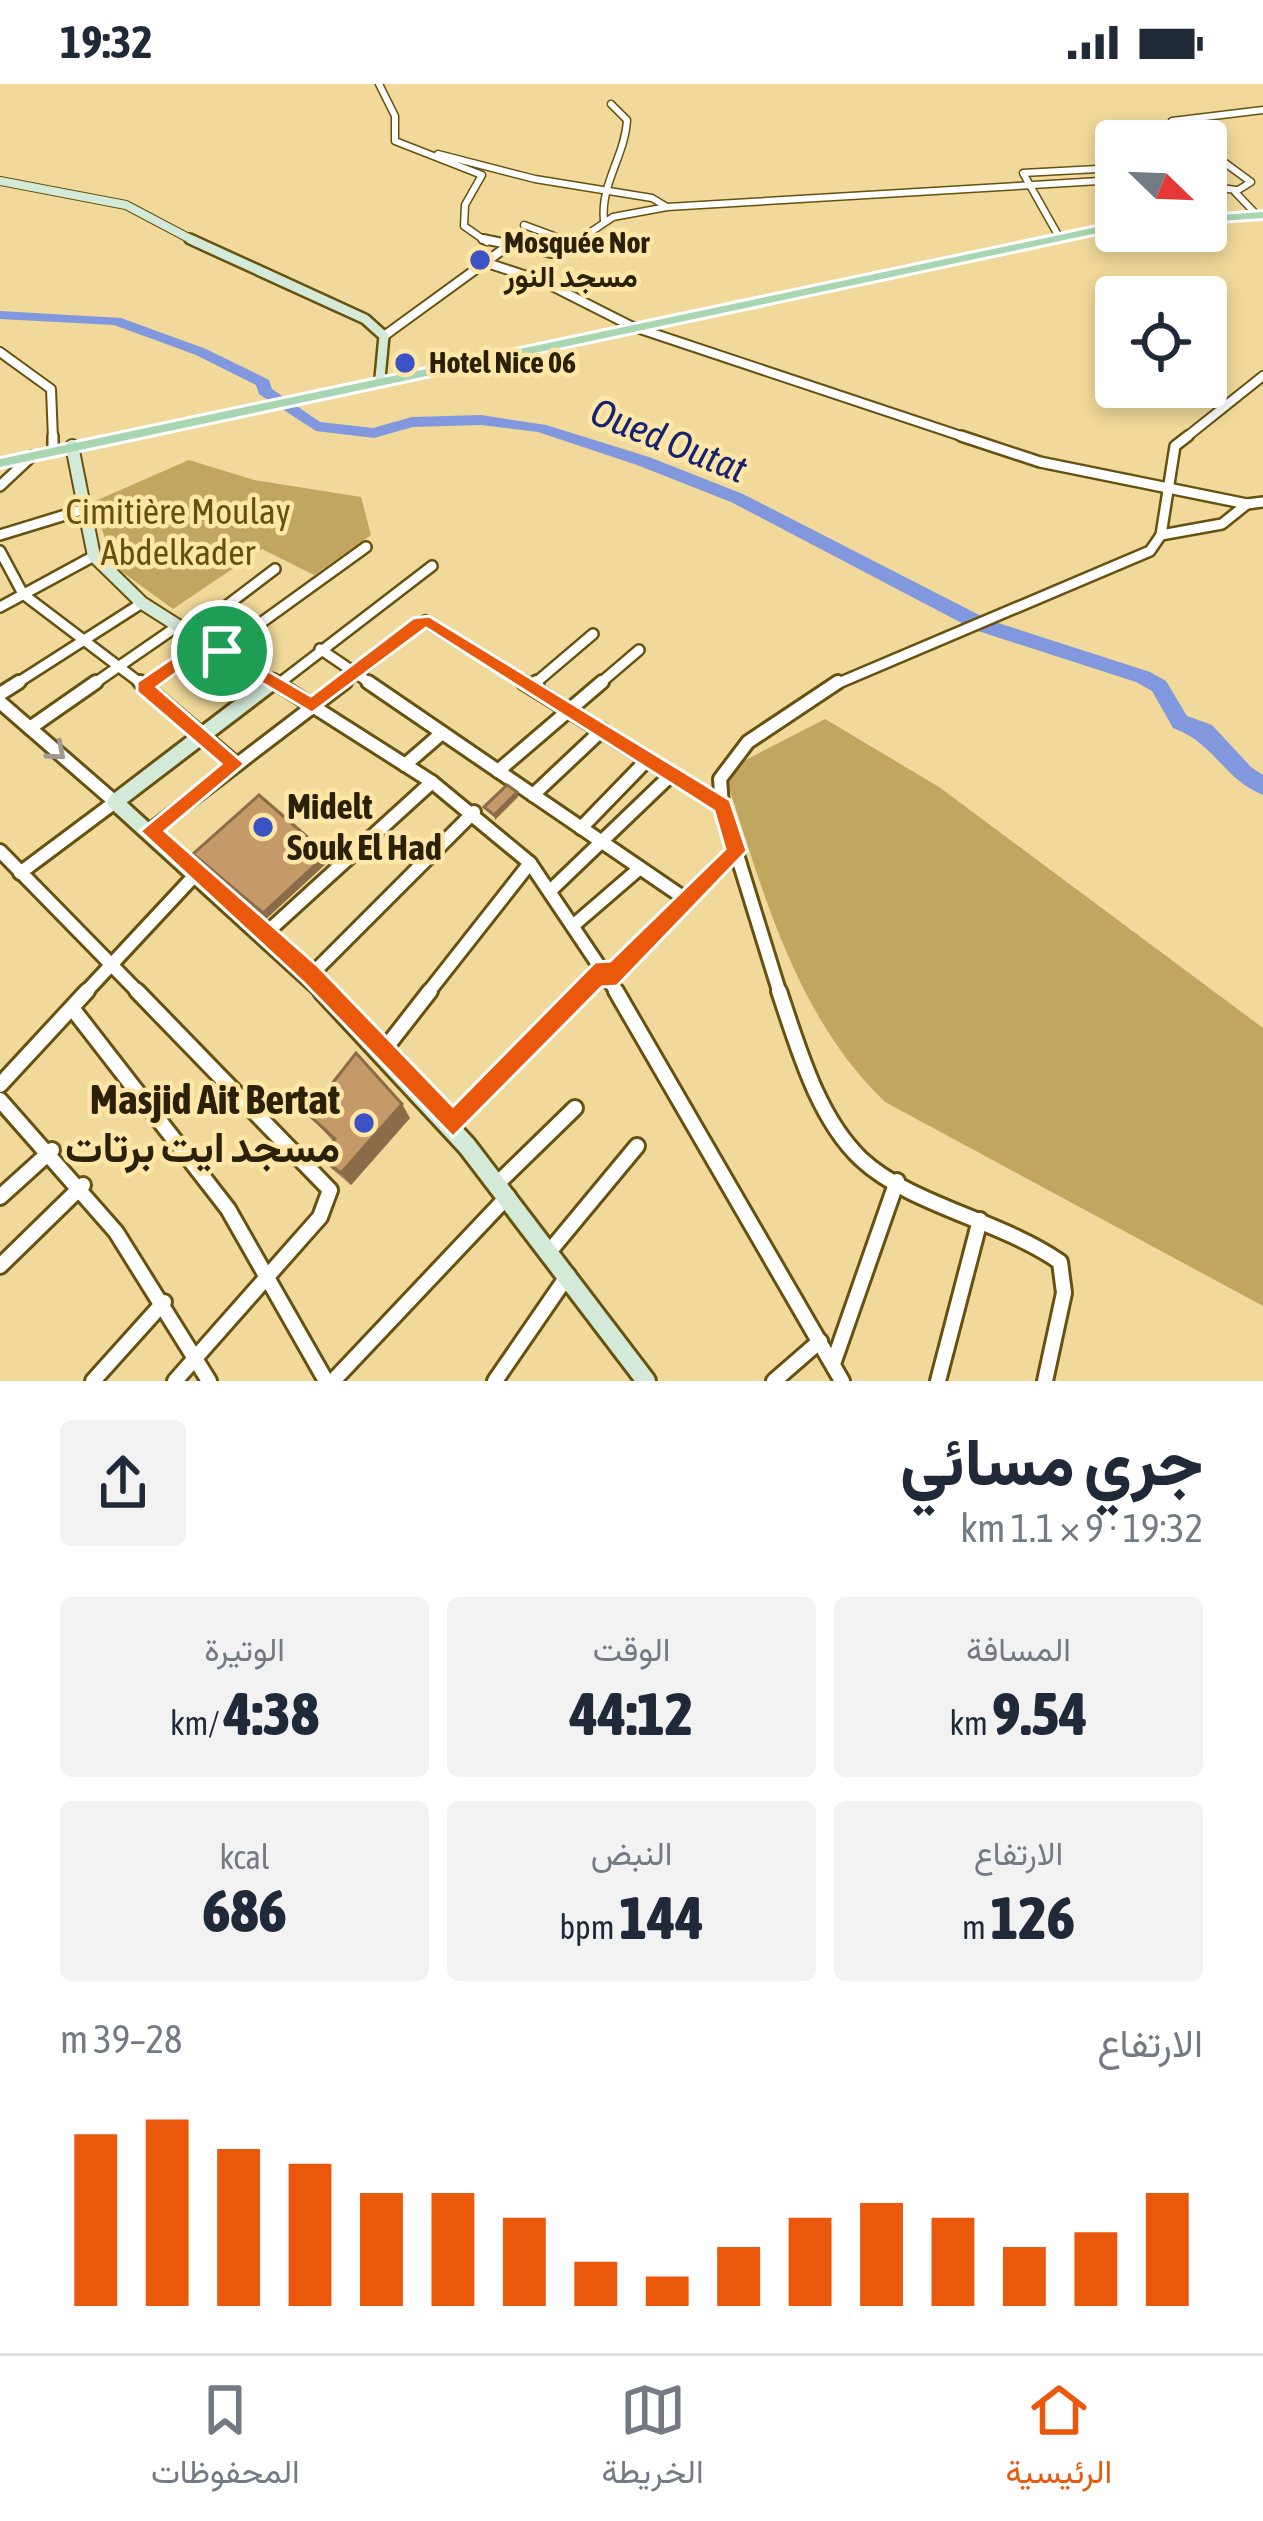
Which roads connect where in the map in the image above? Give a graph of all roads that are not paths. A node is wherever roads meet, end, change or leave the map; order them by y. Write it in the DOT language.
graph roads {
  1 [pos="379,84"];
  2 [pos="611,104"];
  3 [pos="1263,113"];
  4 [pos="1182,120"];
  5 [pos="424,152"];
  6 [pos="1227,164"];
  7 [pos="1095,169"];
  8 [pos="0,181"];
  9 [pos="1095,182"];
  10 [pos="1027,184"];
  11 [pos="1227,189"];
  12 [pos="603,190"];
  13 [pos="1236,190"];
  14 [pos="667,206"];
  15 [pos="1260,215"];
  16 [pos="1227,217"];
  17 [pos="604,220"];
  18 [pos="524,225"];
  19 [pos="1095,229"];
  20 [pos="1058,235"];
  21 [pos="570,242"];
  22 [pos="505,248"];
  23 [pos="487,263"];
  24 [pos="631,326"];
  25 [pos="384,336"];
  26 [pos="0,352"];
  27 [pos="1263,376"];
  28 [pos="380,378"];
  29 [pos="72,446"];
  30 [pos="53,451"];
  31 [pos="32,456"];
  32 [pos="0,463"];
  33 [pos="0,486"];
  34 [pos="1167,486"];
  35 [pos="1263,502"];
  36 [pos="1246,504"];
  37 [pos="85,509"];
  38 [pos="0,536"];
  39 [pos="1161,536"];
  40 [pos="366,547"];
  41 [pos="0,551"];
  42 [pos="94,556"];
  43 [pos="432,566"];
  44 [pos="275,569"];
  45 [pos="23,594"];
  46 [pos="142,603"];
  47 [pos="0,608"];
  48 [pos="185,628"];
  49 [pos="593,634"];
  50 [pos="82,641"];
  51 [pos="206,641"];
  52 [pos="320,649"];
  53 [pos="639,650"];
  54 [pos="222,651"];
  55 [pos="122,667"];
  56 [pos="354,673"];
  57 [pos="274,683"];
  58 [pos="532,686"];
  59 [pos="144,687"];
  60 [pos="0,698"];
  61 [pos="312,705"];
  62 [pos="570,710"];
  63 [pos="30,728"];
  64 [pos="602,730"];
  65 [pos="442,733"];
  66 [pos="201,737"];
  67 [pos="648,760"];
  68 [pos="236,764"];
  69 [pos="405,765"];
  70 [pos="498,771"];
  71 [pos="672,774"];
  72 [pos="432,782"];
  73 [pos="533,795"];
  74 [pos="115,802"];
  75 [pos="722,806"];
  76 [pos="473,812"];
  77 [pos="581,828"];
  78 [pos="150,831"];
  79 [pos="602,842"];
  80 [pos="0,851"];
  81 [pos="736,851"];
  82 [pos="530,863"];
  83 [pos="640,868"];
  84 [pos="20,872"];
  85 [pos="196,874"];
  86 [pos="551,890"];
  87 [pos="687,900"];
  88 [pos="574,924"];
  89 [pos="264,934"];
  90 [pos="113,964"];
  91 [pos="606,974"];
  92 [pos="311,975"];
  93 [pos="72,1008"];
  94 [pos="384,1050"];
  95 [pos="0,1085"];
  96 [pos="0,1100"];
  97 [pos="575,1108"];
  98 [pos="453,1124"];
  99 [pos="638,1146"];
  100 [pos="52,1150"];
  101 [pos="897,1181"];
  102 [pos="83,1185"];
  103 [pos="504,1188"];
  104 [pos="0,1197"];
  105 [pos="980,1220"];
  106 [pos="554,1246"];
  107 [pos="0,1266"];
  108 [pos="569,1272"];
  109 [pos="265,1279"];
  110 [pos="164,1302"];
  111 [pos="820,1341"];
  112 [pos="196,1358"];
  113 [pos="832,1364"];
  114 [pos="93,1381"];
  115 [pos="175,1381"];
  116 [pos="209,1381"];
  117 [pos="329,1381"];
  118 [pos="495,1381"];
  119 [pos="646,1381"];
  120 [pos="774,1381"];
  121 [pos="842,1381"];
  122 [pos="938,1381"];
  123 [pos="1045,1381"];
  1 -- 5 [label="street"];
  2 -- 12 [label="street"];
  3 -- 4 [label="street"];
  5 -- 12 [label="street"];
  5 -- 22 [label="street"];
  6 -- 13 [label="street"];
  7 -- 10 [label="street"];
  8 -- 25 [label="street"];
  9 -- 10 [label="street"];
  10 -- 14 [label="street"];
  10 -- 20 [label="street"];
  11 -- 13 [label="street"];
  12 -- 14 [label="street"];
  12 -- 17 [label="street"];
  13 -- 15 [label="street"];
  14 -- 17 [label="street"];
  15 -- 16 [label="main road"];
  17 -- 21 [label="street"];
  18 -- 21 [label="street"];
  19 -- 20 [label="main road"];
  20 -- 24 [label="main road"];
  21 -- 22 [label="street"];
  22 -- 23 [label="street"];
  23 -- 24 [label="street"];
  23 -- 25 [label="street"];
  24 -- 28 [label="main road"];
  24 -- 34 [label="street"];
  25 -- 28 [label="street"];
  26 -- 30 [label="street"];
  27 -- 34 [label="street"];
  28 -- 29 [label="main road"];
  29 -- 30 [label="main road"];
  29 -- 37 [label="street"];
  30 -- 31 [label="main road"];
  31 -- 32 [label="main road"];
  31 -- 33 [label="street"];
  34 -- 36 [label="street"];
  34 -- 39 [label="street"];
  35 -- 36 [label="street"];
  36 -- 39 [label="street"];
  37 -- 38 [label="street"];
  37 -- 42 [label="street"];
  39 -- 75 [label="street"];
  40 -- 54 [label="street"];
  41 -- 45 [label="street"];
  42 -- 45 [label="street"];
  42 -- 46 [label="street"];
  43 -- 52 [label="street"];
  44 -- 48 [label="street"];
  45 -- 47 [label="street"];
  45 -- 50 [label="street"];
  46 -- 48 [label="street"];
  46 -- 50 [label="street"];
  48 -- 51 [label="street"];
  48 -- 55 [label="street"];
  49 -- 58 [label="street"];
  50 -- 55 [label="street"];
  50 -- 60 [label="street"];
  51 -- 54 [label="street"];
  51 -- 59 [label="street"];
  52 -- 56 [label="street"];
  52 -- 57 [label="street"];
  53 -- 62 [label="street"];
  54 -- 57 [label="street"];
  55 -- 59 [label="street"];
  55 -- 63 [label="street"];
  56 -- 58 [label="street"];
  56 -- 61 [label="street"];
  56 -- 65 [label="street"];
  57 -- 61 [label="street"];
  57 -- 66 [label="street"];
  58 -- 62 [label="street"];
  59 -- 66 [label="street"];
  60 -- 63 [label="street"];
  61 -- 68 [label="street"];
  61 -- 69 [label="street"];
  62 -- 64 [label="street"];
  62 -- 70 [label="street"];
  63 -- 74 [label="street, one-way"];
  64 -- 67 [label="street"];
  64 -- 73 [label="street"];
  65 -- 69 [label="street"];
  65 -- 70 [label="street"];
  66 -- 68 [label="street"];
  66 -- 74 [label="street"];
  67 -- 71 [label="street"];
  67 -- 77 [label="street"];
  68 -- 78 [label="street"];
  69 -- 72 [label="street"];
  70 -- 73 [label="street"];
  71 -- 75 [label="street"];
  71 -- 79 [label="street"];
  72 -- 76 [label="street"];
  72 -- 89 [label="street"];
  73 -- 77 [label="street"];
  74 -- 78 [label="street"];
  74 -- 84 [label="street"];
  75 -- 81 [label="street"];
  76 -- 82 [label="street"];
  76 -- 92 [label="street"];
  77 -- 79 [label="street"];
  78 -- 85 [label="street"];
  79 -- 83 [label="street"];
  79 -- 86 [label="street"];
  80 -- 84 [label="street"];
  81 -- 87 [label="street"];
  81 -- 101 [label="street"];
  82 -- 86 [label="street"];
  82 -- 94 [label="street"];
  83 -- 87 [label="street"];
  83 -- 88 [label="street"];
  84 -- 90 [label="street"];
  85 -- 89 [label="street"];
  85 -- 90 [label="street"];
  86 -- 88 [label="street"];
  87 -- 91 [label="street"];
  88 -- 91 [label="street"];
  89 -- 92 [label="street"];
  90 -- 93 [label="street"];
  90 -- 109 [label="street"];
  91 -- 98 [label="street"];
  91 -- 111 [label="street"];
  92 -- 94 [label="street"];
  93 -- 95 [label="street"];
  93 -- 109 [label="street"];
  94 -- 98 [label="street"];
  96 -- 100 [label="street"];
  97 -- 103 [label="street"];
  98 -- 103 [label="street"];
  99 -- 106 [label="street"];
  100 -- 102 [label="street"];
  100 -- 104 [label="street"];
  101 -- 105 [label="street"];
  101 -- 113 [label="street"];
  102 -- 107 [label="street"];
  102 -- 110 [label="street"];
  103 -- 106 [label="street"];
  103 -- 117 [label="street"];
  105 -- 122 [label="street"];
  105 -- 123 [label="street"];
  106 -- 108 [label="street"];
  108 -- 118 [label="street"];
  108 -- 119 [label="street"];
  109 -- 112 [label="street"];
  109 -- 117 [label="street"];
  110 -- 112 [label="street"];
  110 -- 114 [label="street"];
  111 -- 113 [label="street"];
  111 -- 120 [label="street"];
  112 -- 115 [label="street"];
  112 -- 116 [label="street"];
  113 -- 121 [label="street"];
}
